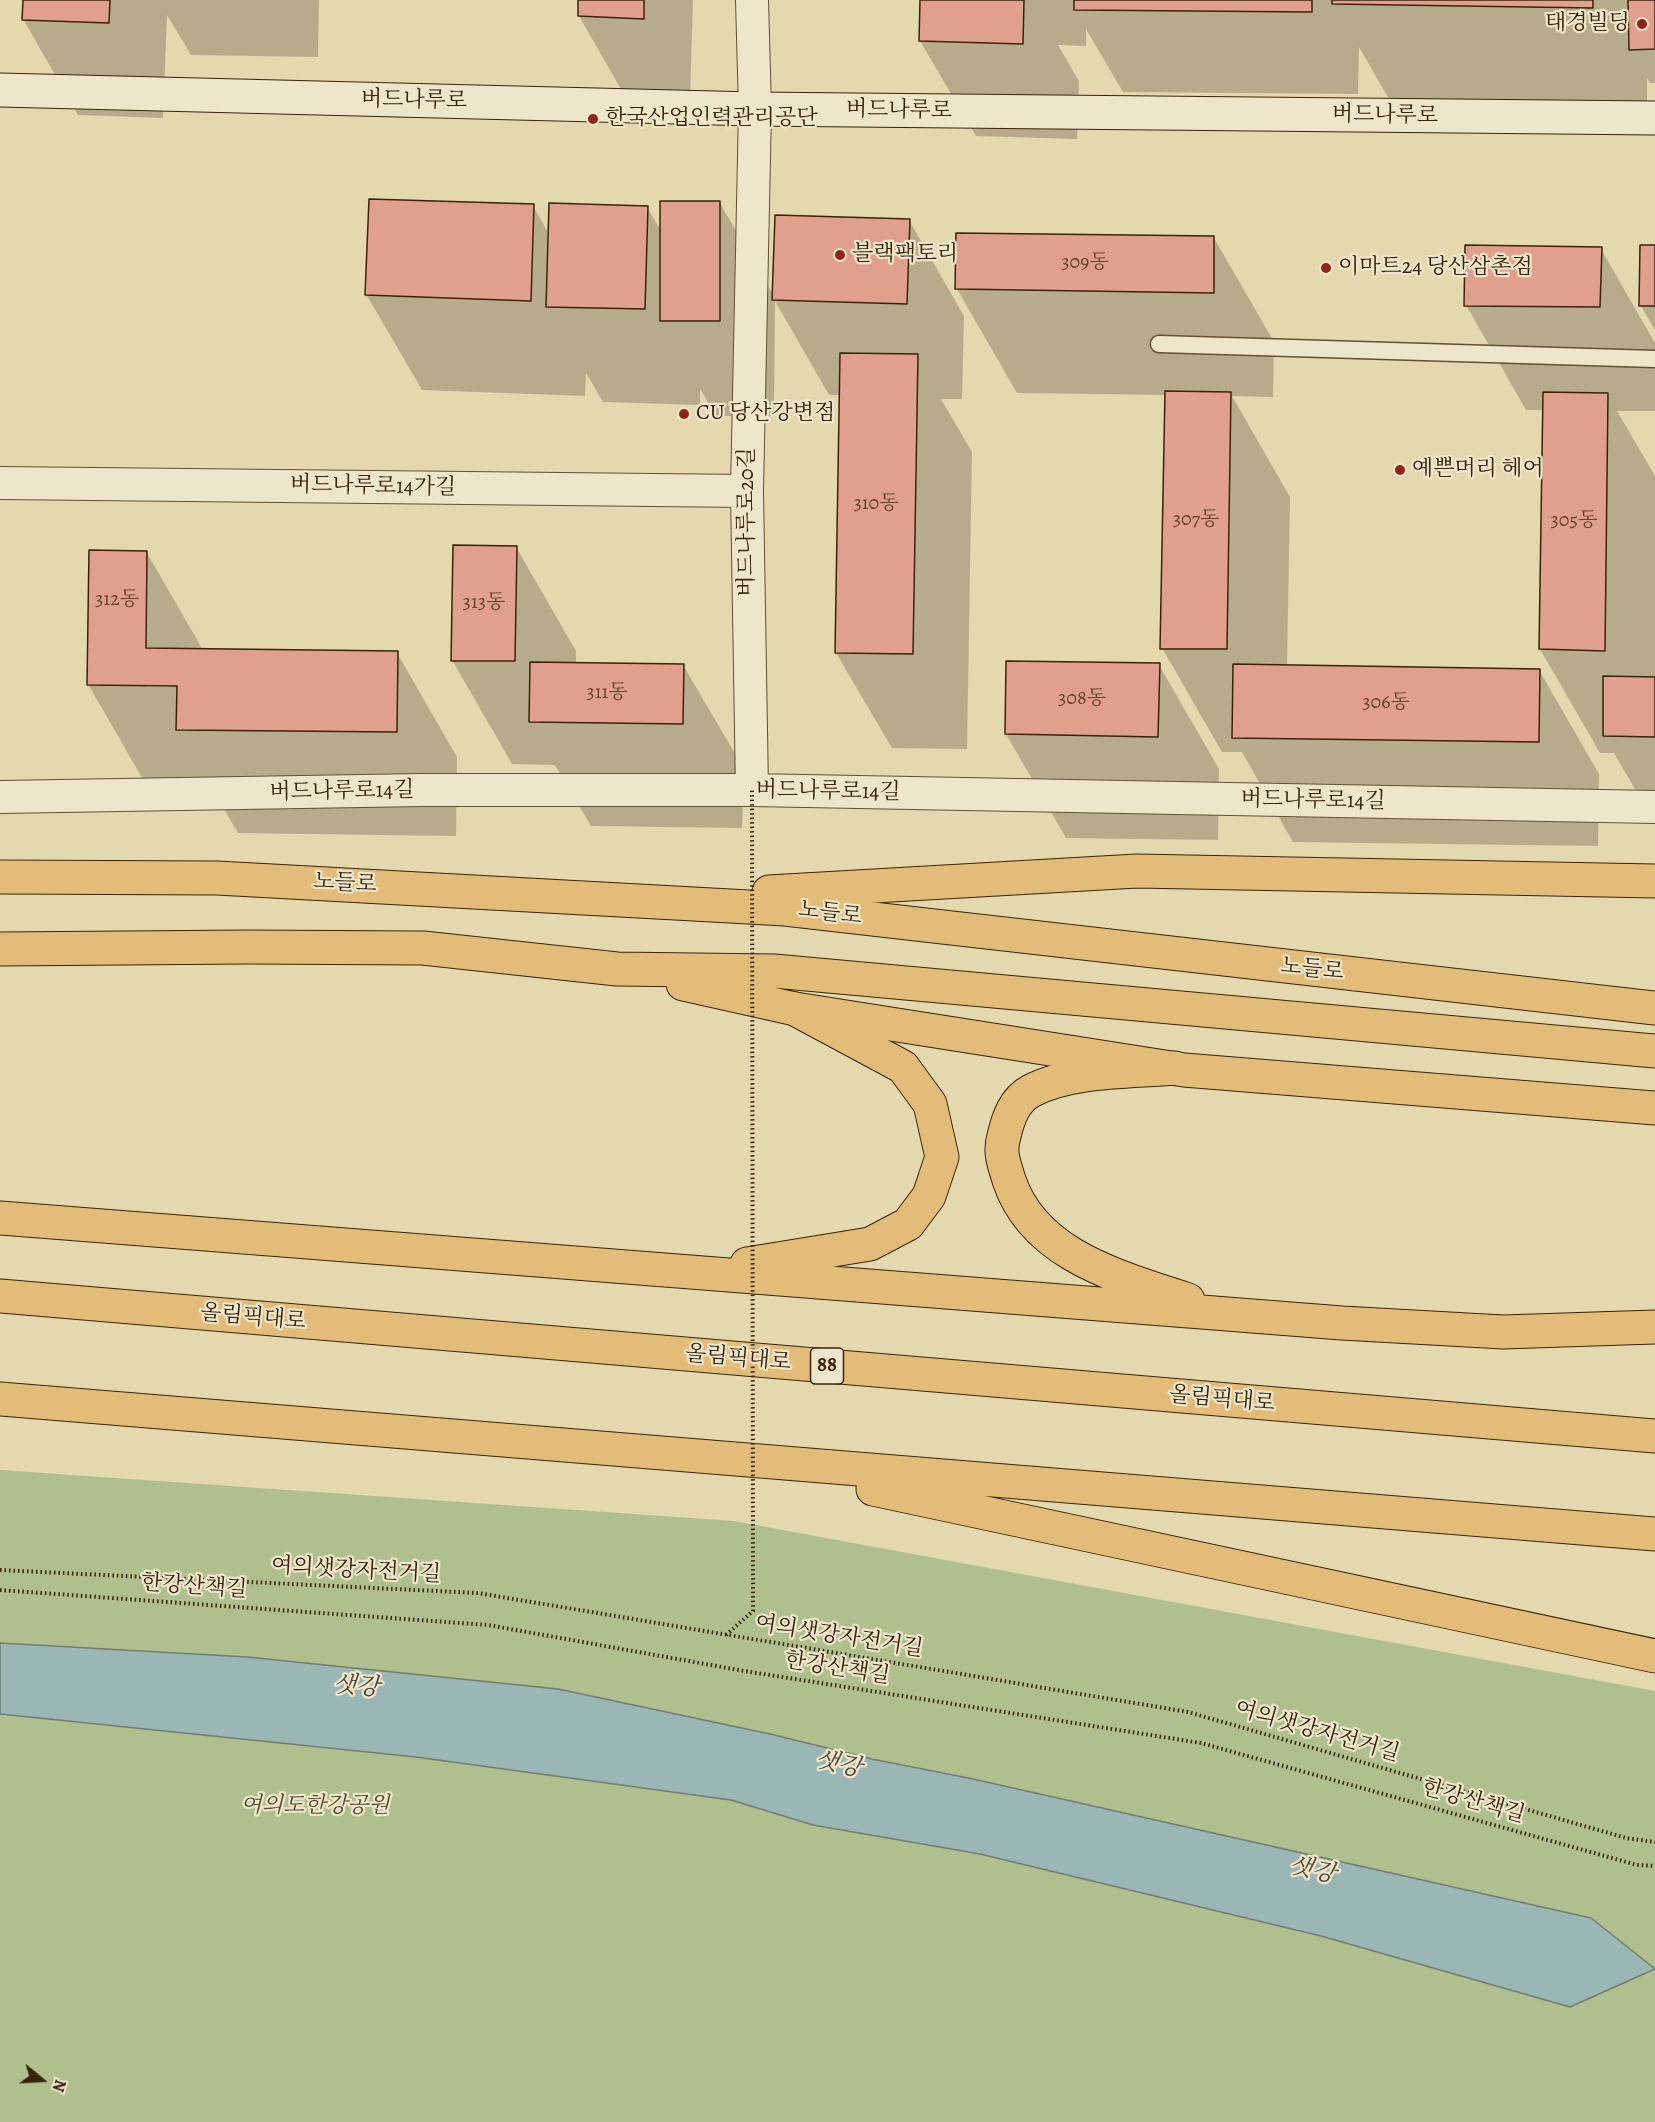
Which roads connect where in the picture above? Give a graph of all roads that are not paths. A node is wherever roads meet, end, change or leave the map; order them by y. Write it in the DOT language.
graph roads {
  1 [pos="752,0"];
  2 [pos="0,90"];
  3 [pos="755,110"];
  4 [pos="1655,118"];
  5 [pos="1159,344"];
  6 [pos="1655,359"];
  7 [pos="0,483"];
  8 [pos="747,491"];
  9 [pos="752,790"];
  10 [pos="0,797"];
  11 [pos="1655,807"];
  12 [pos="0,877"];
  13 [pos="1655,881"];
  14 [pos="630,899"];
  15 [pos="0,949"];
  16 [pos="617,969"];
  17 [pos="1655,1008"];
  18 [pos="795,1009"];
  19 [pos="1655,1051"];
  20 [pos="1175,1068"];
  21 [pos="1655,1108"];
  22 [pos="0,1218"];
  23 [pos="693,1273"];
  24 [pos="0,1296"];
  25 [pos="1232,1315"];
  26 [pos="1655,1327"];
  27 [pos="1503,1332"];
  28 [pos="1655,1348"];
  29 [pos="0,1399"];
  30 [pos="1655,1436"];
  31 [pos="745,1461"];
  32 [pos="1655,1534"];
  33 [pos="1655,1656"];
  1 -- 3 [label="street, 버드나루로20길"];
  2 -- 3 [label="main road, 버드나루로"];
  3 -- 4 [label="main road, 버드나루로"];
  3 -- 8 [label="street, 버드나루로20길"];
  5 -- 6 [label="lane"];
  7 -- 8 [label="street, 버드나루로14가길"];
  8 -- 9 [label="street, 버드나루로20길"];
  9 -- 10 [label="street, 버드나루로14길"];
  9 -- 11 [label="street, 버드나루로14길"];
  12 -- 14 [label="main road, 노들로"];
  13 -- 14 [label="main road"];
  14 -- 17 [label="main road, 노들로"];
  15 -- 16 [label="main road"];
  16 -- 18 [label="main road"];
  16 -- 19 [label="main road"];
  18 -- 20 [label="main road"];
  18 -- 23 [label="main road"];
  20 -- 21 [label="main road"];
  20 -- 25 [label="main road"];
  22 -- 23 [label="main road"];
  23 -- 25 [label="main road"];
  24 -- 30 [label="main road, 올림픽대로 / 88"];
  25 -- 27 [label="main road"];
  26 -- 27 [label="main road"];
  27 -- 28 [label="main road"];
  29 -- 31 [label="main road"];
  31 -- 32 [label="main road"];
  31 -- 33 [label="main road"];
}
